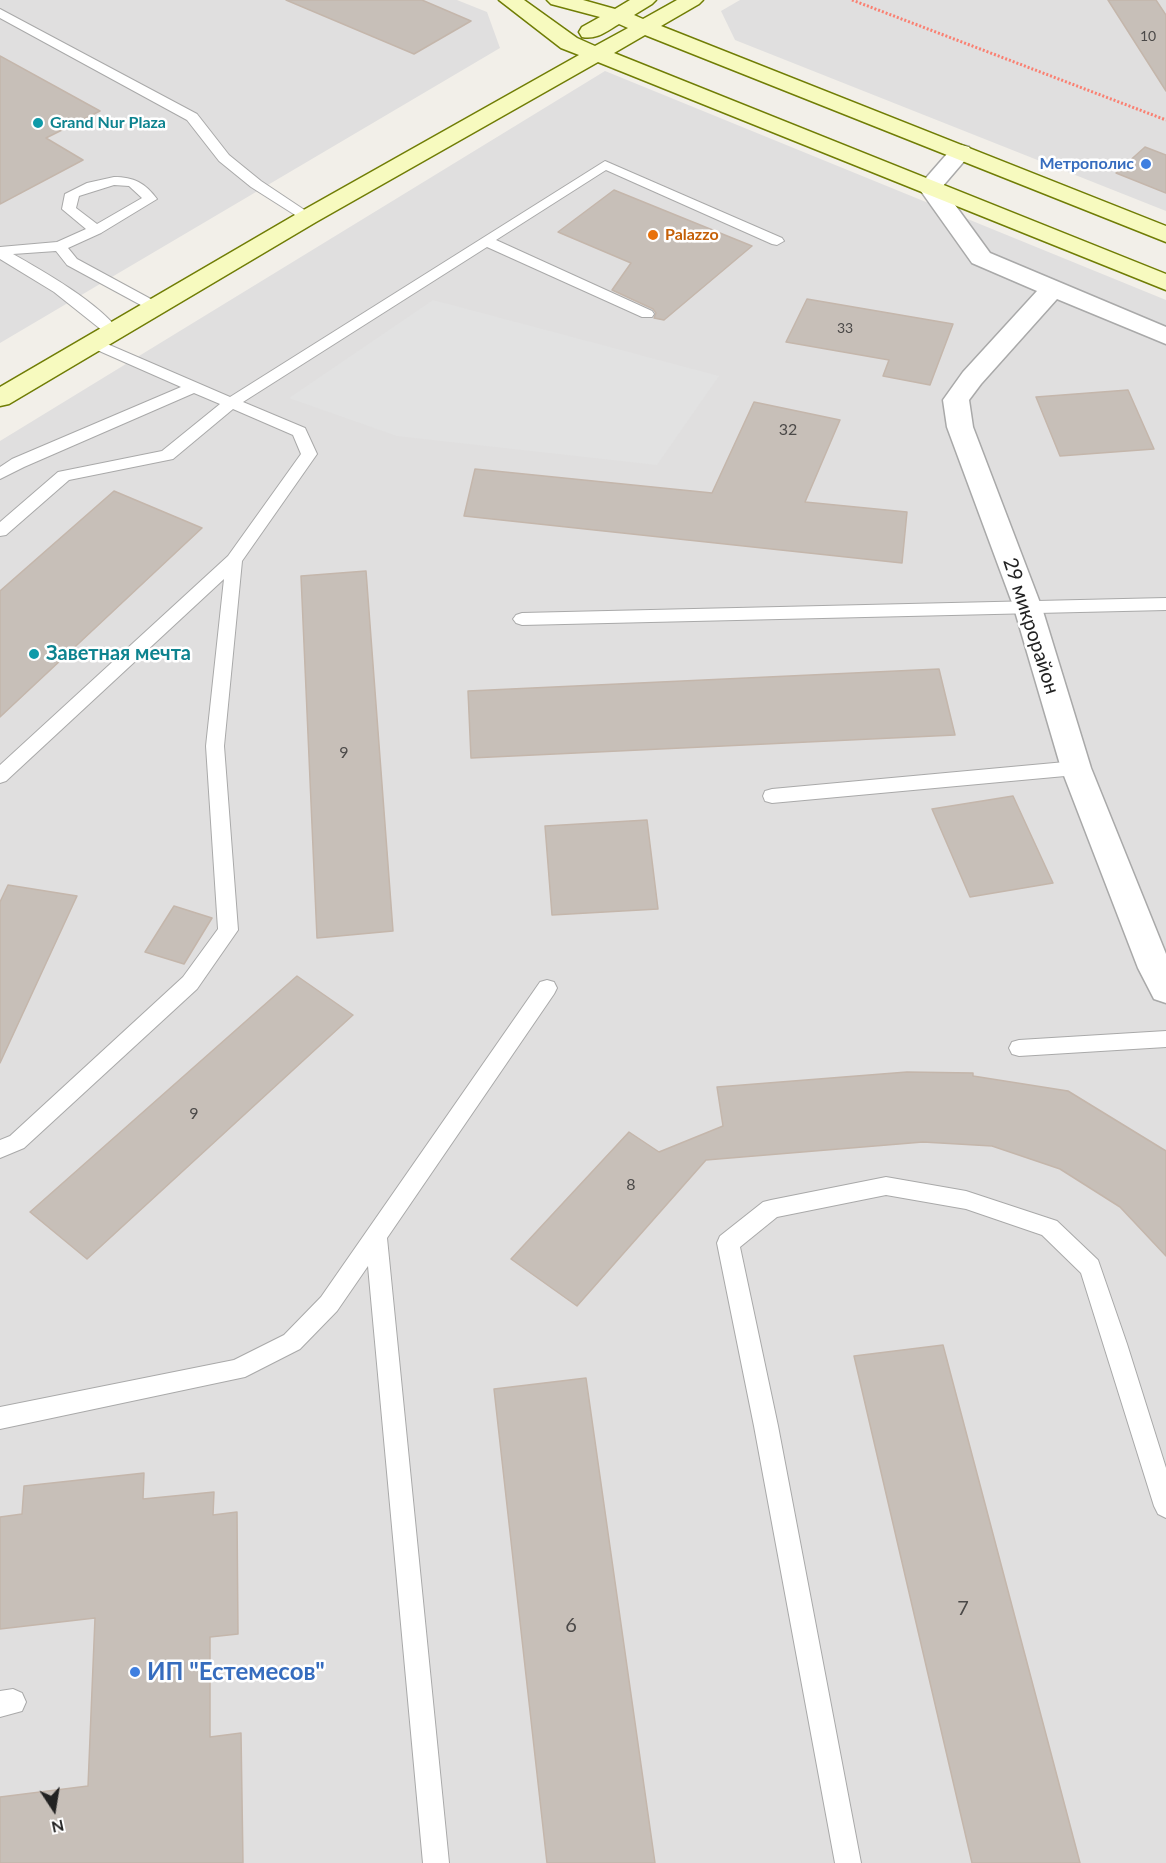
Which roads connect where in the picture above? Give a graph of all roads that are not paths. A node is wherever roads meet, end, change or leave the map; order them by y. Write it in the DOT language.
graph roads {
  1 [pos="510,0"];
  2 [pos="558,0"];
  3 [pos="645,0"];
  4 [pos="692,0"];
  5 [pos="0,13"];
  6 [pos="619,16"];
  7 [pos="645,28"];
  8 [pos="569,43"];
  9 [pos="598,53"];
  10 [pos="961,152"];
  11 [pos="930,187"];
  12 [pos="301,212"];
  13 [pos="96,230"];
  14 [pos="1166,235"];
  15 [pos="486,241"];
  16 [pos="777,241"];
  17 [pos="60,246"];
  18 [pos="0,252"];
  19 [pos="1166,283"];
  20 [pos="1053,288"];
  21 [pos="146,302"];
  22 [pos="647,314"];
  23 [pos="95,332"];
  24 [pos="1166,336"];
  25 [pos="0,377"];
  26 [pos="194,387"];
  27 [pos="0,398"];
  28 [pos="231,403"];
  29 [pos="0,474"];
  30 [pos="0,531"];
  31 [pos="234,560"];
  32 [pos="1166,604"];
  33 [pos="1028,608"];
  34 [pos="522,620"];
  35 [pos="1076,768"];
  36 [pos="0,776"];
  37 [pos="772,796"];
  38 [pos="547,988"];
  39 [pos="1166,989"];
  40 [pos="1166,1039"];
  41 [pos="1019,1048"];
  42 [pos="0,1149"];
  43 [pos="376,1235"];
  44 [pos="0,1418"];
  45 [pos="1166,1506"];
  46 [pos="436,1863"];
  47 [pos="848,1863"];
  1 -- 8 [label="main road"];
  2 -- 6 [label="main road"];
  3 -- 6 [label="main road"];
  4 -- 7 [label="main road"];
  5 -- 12 [label="lane"];
  6 -- 7 [label="main road"];
  6 -- 8 [label="main road"];
  7 -- 9 [label="main road"];
  7 -- 10 [label="main road"];
  8 -- 9 [label="main road"];
  8 -- 12 [label="main road"];
  9 -- 11 [label="main road"];
  9 -- 12 [label="main road"];
  10 -- 11 [label="street"];
  10 -- 14 [label="main road"];
  11 -- 19 [label="main road"];
  11 -- 20 [label="street"];
  12 -- 21 [label="main road"];
  13 -- 13 [label="lane"];
  13 -- 17 [label="lane"];
  15 -- 16 [label="lane"];
  15 -- 22 [label="lane"];
  15 -- 28 [label="lane"];
  17 -- 18 [label="lane"];
  17 -- 21 [label="lane"];
  18 -- 23 [label="lane"];
  20 -- 24 [label="street"];
  20 -- 33 [label="street, 29 микрорайон"];
  21 -- 23 [label="main road"];
  23 -- 25 [label="main road"];
  23 -- 26 [label="lane"];
  23 -- 27 [label="main road"];
  26 -- 28 [label="lane"];
  26 -- 29 [label="lane"];
  28 -- 30 [label="lane"];
  28 -- 31 [label="lane"];
  31 -- 36 [label="lane"];
  31 -- 42 [label="lane"];
  32 -- 33 [label="lane"];
  33 -- 34 [label="lane"];
  33 -- 35 [label="street, 29 микрорайон"];
  35 -- 37 [label="lane"];
  35 -- 39 [label="street, 29 микрорайон"];
  38 -- 43 [label="lane"];
  40 -- 41 [label="lane"];
  43 -- 44 [label="lane"];
  43 -- 46 [label="lane"];
  45 -- 47 [label="lane"];
}
